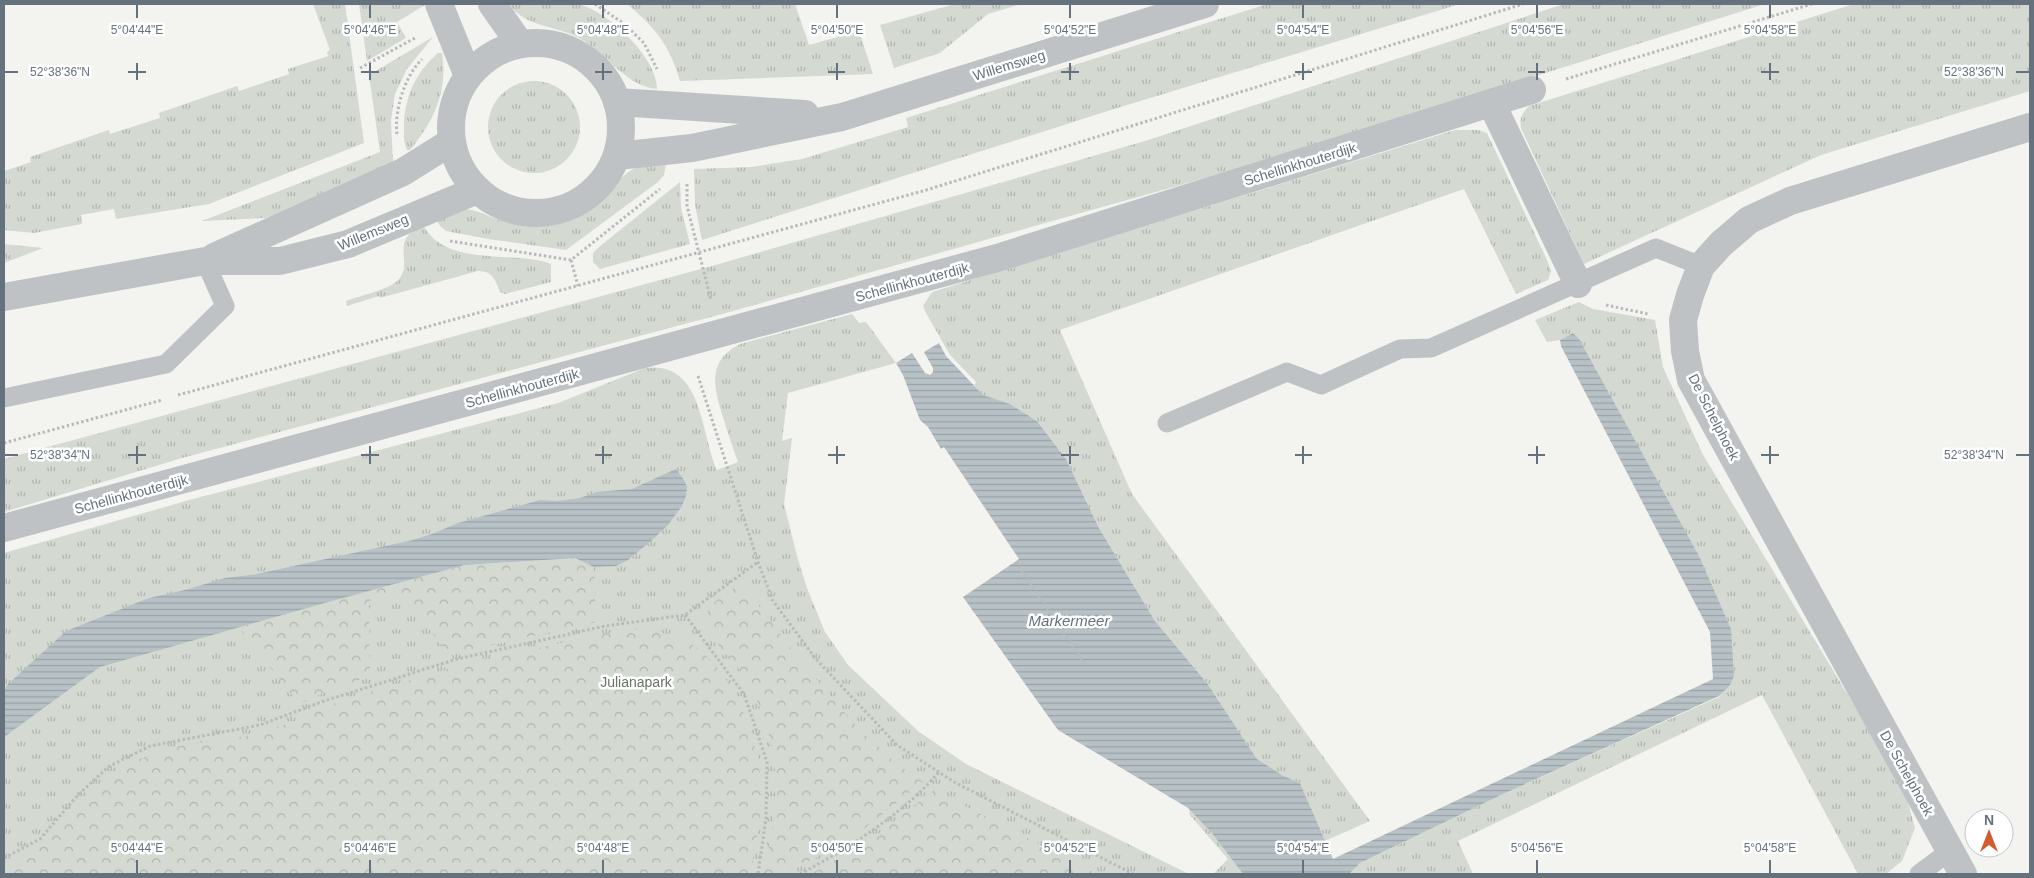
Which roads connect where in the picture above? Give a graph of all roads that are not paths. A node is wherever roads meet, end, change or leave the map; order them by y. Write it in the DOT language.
graph roads {
  1 [pos="439,4"];
  2 [pos="492,4"];
  3 [pos="1205,4"];
  4 [pos="520,44"];
  5 [pos="468,76"];
  6 [pos="1532,90"];
  7 [pos="617,102"];
  8 [pos="1492,104"];
  9 [pos="842,117"];
  10 [pos="2030,127"];
  11 [pos="451,142"];
  12 [pos="617,156"];
  13 [pos="477,190"];
  14 [pos="205,261"];
  15 [pos="1701,266"];
  16 [pos="1578,284"];
  17 [pos="4,297"];
  18 [pos="4,398"];
  19 [pos="1167,423"];
  20 [pos="4,528"];
  21 [pos="1956,863"];
  22 [pos="1919,874"];
  1 -- 5 [label="street"];
  2 -- 4 [label="street"];
  3 -- 9 [label="street, Willemsweg"];
  4 -- 5 [label="street"];
  4 -- 7 [label="street"];
  5 -- 11 [label="street"];
  6 -- 8 [label="street, Schellinkhouterdijk"];
  7 -- 9 [label="street, Willemsweg"];
  7 -- 12 [label="street"];
  8 -- 16 [label="street"];
  8 -- 20 [label="street, Schellinkhouterdijk"];
  9 -- 12 [label="street, Willemsweg"];
  10 -- 15 [label="street, De Schelphoek"];
  11 -- 13 [label="street"];
  11 -- 14 [label="street, Willemsweg"];
  12 -- 13 [label="street"];
  13 -- 14 [label="street, Willemsweg"];
  14 -- 17 [label="street, Willemsweg"];
  14 -- 18 [label="lane"];
  15 -- 16 [label="lane"];
  15 -- 21 [label="street, De Schelphoek"];
  16 -- 19 [label="lane"];
  21 -- 22 [label="lane, De Schelphoek"];
}
